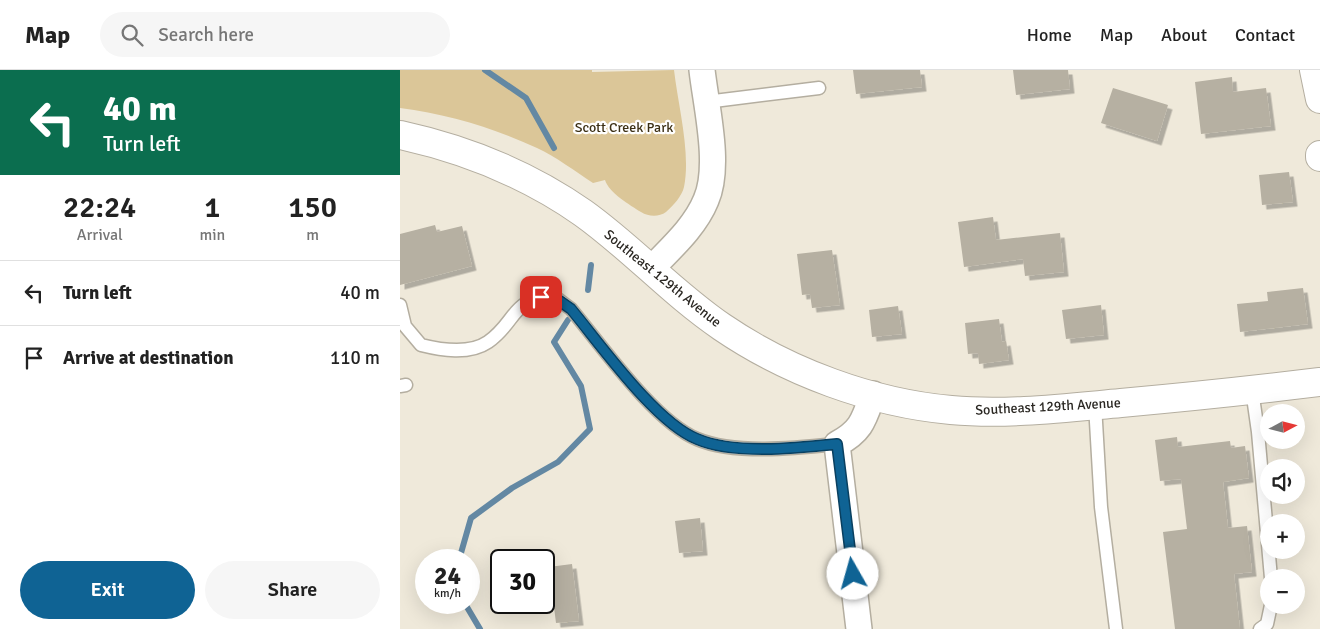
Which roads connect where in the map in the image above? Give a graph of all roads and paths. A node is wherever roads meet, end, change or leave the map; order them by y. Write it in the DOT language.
graph roads {
  1 [pos="702,70"];
  2 [pos="1314,70"];
  3 [pos="819,88"];
  4 [pos="1320,99"];
  5 [pos="706,102"];
  6 [pos="400,135"];
  7 [pos="651,269"];
  8 [pos="400,305"];
  9 [pos="1320,382"];
  10 [pos="1252,390"];
  11 [pos="873,394"];
  12 [pos="1095,405"];
  13 [pos="837,444"];
  14 [pos="1270,569"];
  15 [pos="1269,614"];
  16 [pos="859,629"];
  17 [pos="1116,629"];
  18 [pos="1260,629"];
  1 -- 5 [label="street"];
  2 -- 4 [label="main road"];
  3 -- 5 [label="lane"];
  5 -- 7 [label="street"];
  6 -- 7 [label="main road, Southeast 129th Avenue"];
  7 -- 11 [label="main road, Southeast 129th Avenue"];
  8 -- 13 [label="lane"];
  9 -- 10 [label="main road, Southeast 129th Avenue"];
  10 -- 12 [label="main road, Southeast 129th Avenue"];
  10 -- 14 [label="lane"];
  11 -- 12 [label="main road, Southeast 129th Avenue"];
  11 -- 13 [label="street"];
  12 -- 17 [label="lane"];
  13 -- 16 [label="street"];
  15 -- 18 [label="lane"];
}
